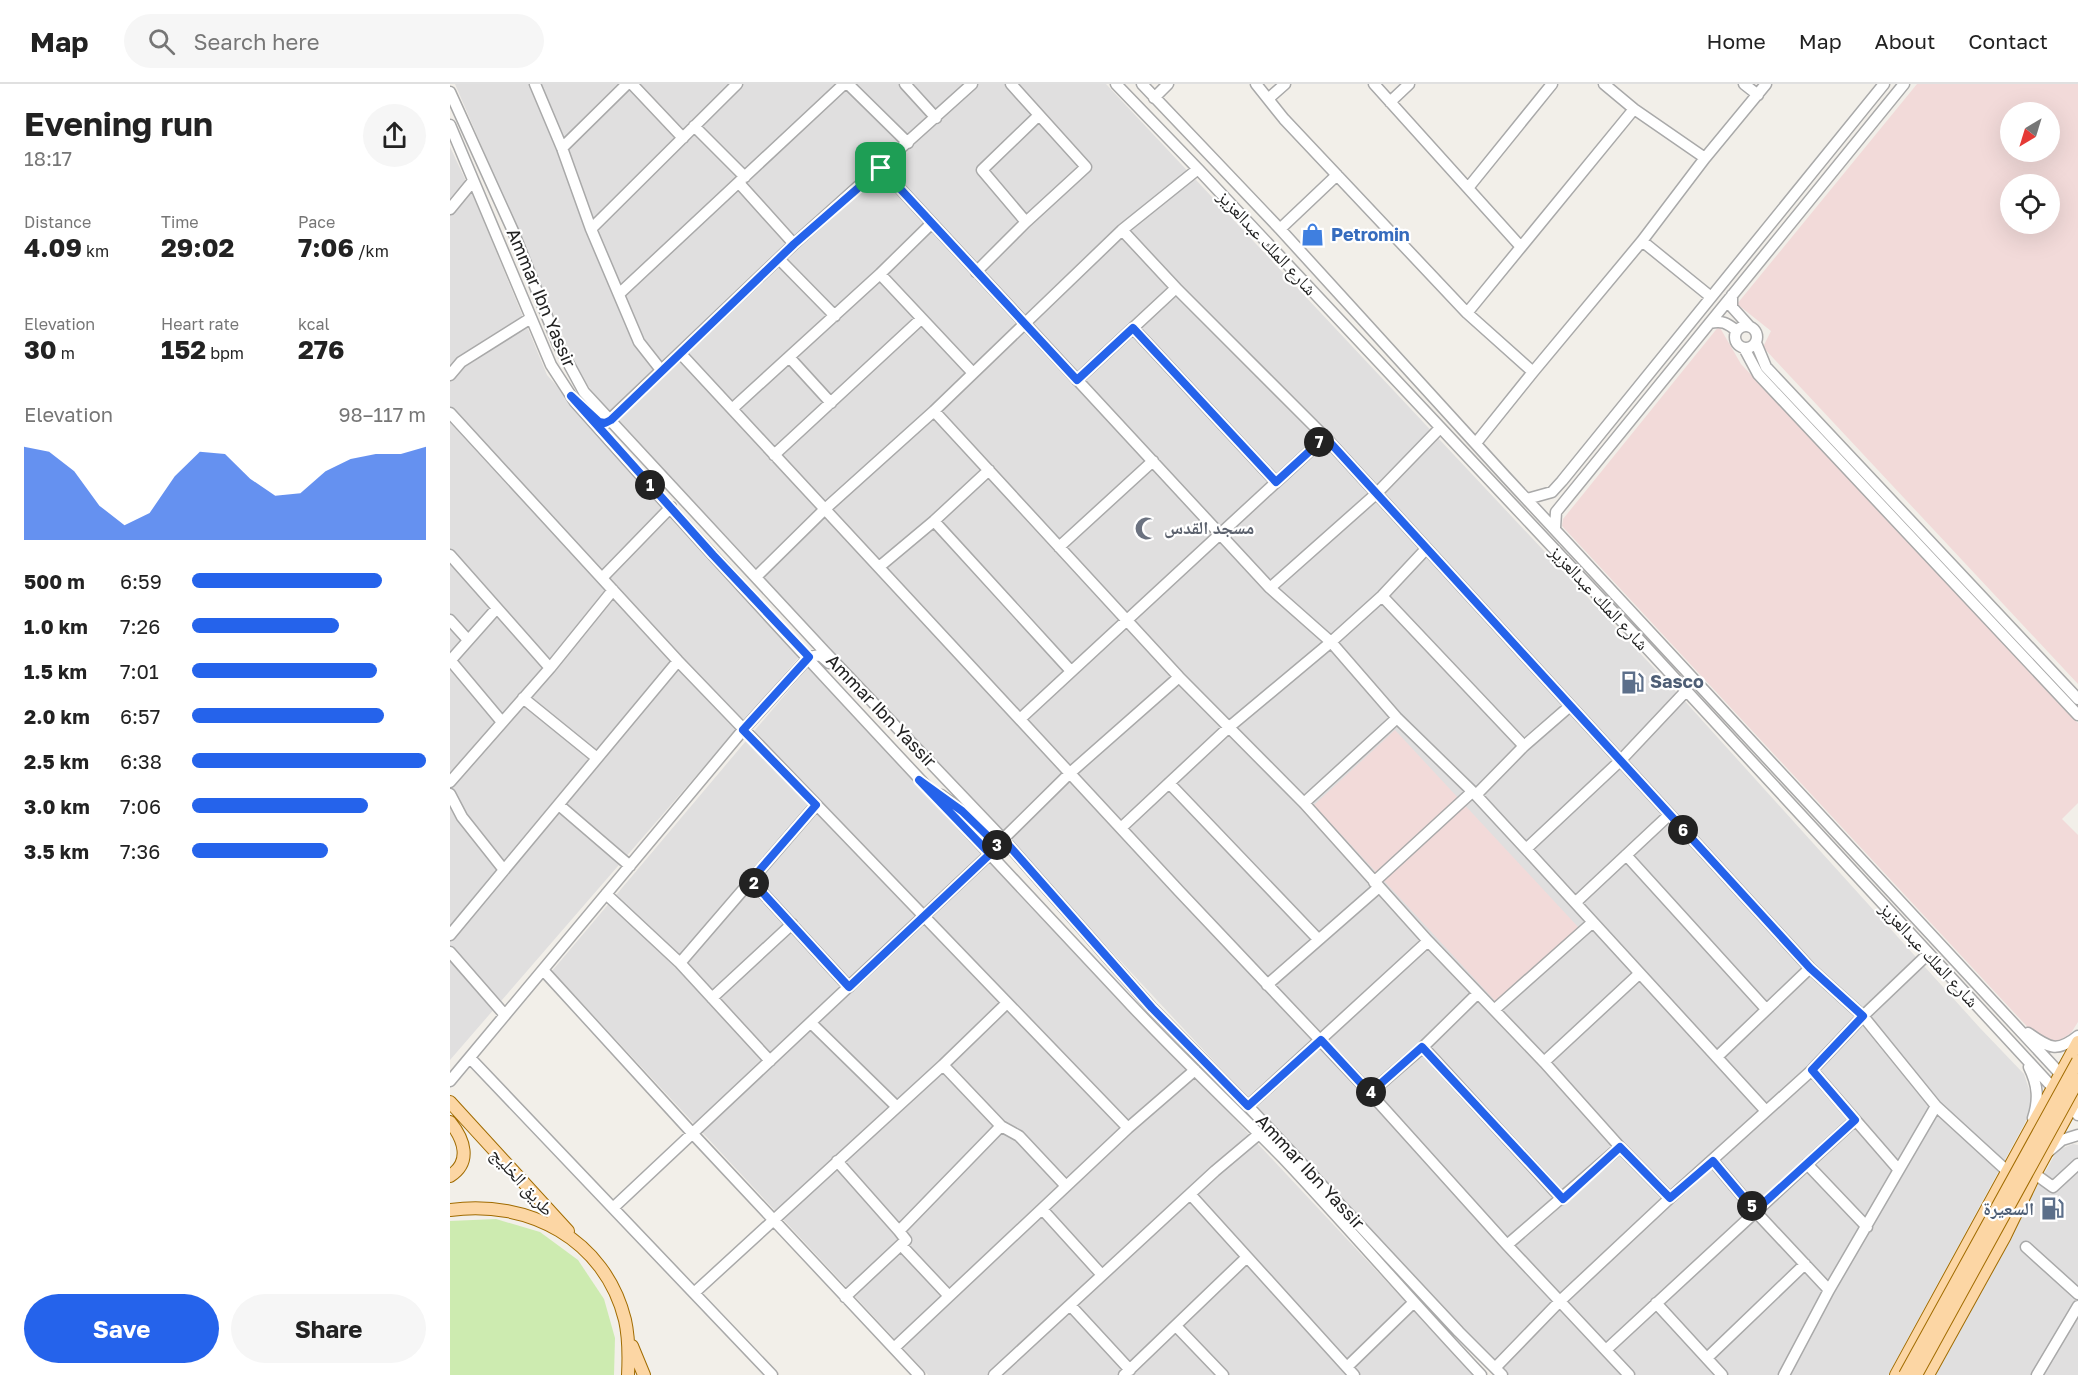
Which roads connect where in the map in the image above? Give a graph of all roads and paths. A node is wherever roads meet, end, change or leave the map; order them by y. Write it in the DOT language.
graph roads {
  1 [pos="535,84"];
  2 [pos="629,84"];
  3 [pos="737,84"];
  4 [pos="846,84"];
  5 [pos="905,84"];
  6 [pos="972,84"];
  7 [pos="1011,84"];
  8 [pos="1116,84"];
  9 [pos="1142,84"];
  10 [pos="1167,84"];
  11 [pos="1257,84"];
  12 [pos="1285,84"];
  13 [pos="1374,84"];
  14 [pos="1409,84"];
  15 [pos="1552,84"];
  16 [pos="1604,84"];
  17 [pos="1744,84"];
  18 [pos="1766,84"];
  19 [pos="1884,84"];
  20 [pos="1904,84"];
  21 [pos="450,92"];
  22 [pos="1758,95"];
  23 [pos="1154,98"];
  24 [pos="1268,99"];
  25 [pos="1390,102"];
  26 [pos="1634,109"];
  27 [pos="1038,116"];
  28 [pos="936,118"];
  29 [pos="450,124"];
  30 [pos="694,126"];
  31 [pos="682,138"];
  32 [pos="908,143"];
  33 [pos="562,148"];
  34 [pos="1830,151"];
  35 [pos="1705,158"];
  36 [pos="1842,161"];
  37 [pos="881,168"];
  38 [pos="1198,169"];
  39 [pos="1337,175"];
  40 [pos="742,180"];
  41 [pos="473,181"];
  42 [pos="1468,188"];
  43 [pos="450,209"];
  44 [pos="1026,222"];
  45 [pos="932,223"];
  46 [pos="591,229"];
  47 [pos="1280,229"];
  48 [pos="1122,230"];
  49 [pos="1642,241"];
  50 [pos="794,244"];
  51 [pos="1521,247"];
  52 [pos="779,259"];
  53 [pos="976,272"];
  54 [pos="880,274"];
  55 [pos="1176,288"];
  56 [pos="619,294"];
  57 [pos="1732,295"];
  58 [pos="1711,297"];
  59 [pos="1467,313"];
  60 [pos="835,316"];
  61 [pos="531,318"];
  62 [pos="921,319"];
  63 [pos="1710,323"];
  64 [pos="1025,324"];
  65 [pos="1750,327"];
  66 [pos="1133,328"];
  67 [pos="1737,331"];
  68 [pos="1756,343"];
  69 [pos="1744,348"];
  70 [pos="681,354"];
  71 [pos="789,357"];
  72 [pos="661,370"];
  73 [pos="1533,372"];
  74 [pos="973,373"];
  75 [pos="450,375"];
  76 [pos="1077,380"];
  77 [pos="571,396"];
  78 [pos="831,403"];
  79 [pos="732,409"];
  80 [pos="934,411"];
  81 [pos="450,413"];
  82 [pos="611,420"];
  83 [pos="1440,428"];
  84 [pos="1325,437"];
  85 [pos="1476,443"];
  86 [pos="774,454"];
  87 [pos="1153,461"];
  88 [pos="989,470"];
  89 [pos="1276,482"];
  90 [pos="1552,492"];
  91 [pos="1377,493"];
  92 [pos="1527,499"];
  93 [pos="1564,503"];
  94 [pos="671,507"];
  95 [pos="825,509"];
  96 [pos="934,521"];
  97 [pos="1555,528"];
  98 [pos="1220,534"];
  99 [pos="1059,547"];
  100 [pos="1426,549"];
  101 [pos="450,555"];
  102 [pos="879,567"];
  103 [pos="756,577"];
  104 [pos="602,578"];
  105 [pos="1270,588"];
  106 [pos="613,590"];
  107 [pos="1382,596"];
  108 [pos="497,608"];
  109 [pos="1126,620"];
  110 [pos="450,621"];
  111 [pos="468,640"];
  112 [pos="1331,642"];
  113 [pos="809,657"];
  114 [pos="450,660"];
  115 [pos="678,661"];
  116 [pos="550,668"];
  117 [pos="1071,671"];
  118 [pos="1179,677"];
  119 [pos="1686,691"];
  120 [pos="865,693"];
  121 [pos="523,698"];
  122 [pos="2078,699"];
  123 [pos="1570,706"];
  124 [pos="2078,715"];
  125 [pos="1397,718"];
  126 [pos="1020,719"];
  127 [pos="502,722"];
  128 [pos="1228,728"];
  129 [pos="743,730"];
  130 [pos="1524,746"];
  131 [pos="597,758"];
  132 [pos="1622,760"];
  133 [pos="1070,773"];
  134 [pos="919,780"];
  135 [pos="450,782"];
  136 [pos="1169,783"];
  137 [pos="1474,793"];
  138 [pos="450,794"];
  139 [pos="1304,803"];
  140 [pos="559,805"];
  141 [pos="816,805"];
  142 [pos="1669,814"];
  143 [pos="1121,828"];
  144 [pos="1004,840"];
  145 [pos="1526,849"];
  146 [pos="990,854"];
  147 [pos="1626,855"];
  148 [pos="630,866"];
  149 [pos="504,870"];
  150 [pos="751,880"];
  151 [pos="1377,884"];
  152 [pos="606,894"];
  153 [pos="1575,902"];
  154 [pos="923,917"];
  155 [pos="1593,922"];
  156 [pos="792,924"];
  157 [pos="450,935"];
  158 [pos="1318,939"];
  159 [pos="1428,941"];
  160 [pos="450,952"];
  161 [pos="1928,954"];
  162 [pos="680,963"];
  163 [pos="1810,968"];
  164 [pos="543,970"];
  165 [pos="1639,974"];
  166 [pos="1267,985"];
  167 [pos="849,987"];
  168 [pos="1477,994"];
  169 [pos="712,998"];
  170 [pos="1007,1003"];
  171 [pos="1766,1009"];
  172 [pos="1494,1010"];
  173 [pos="505,1016"];
  174 [pos="1863,1016"];
  175 [pos="2010,1020"];
  176 [pos="811,1023"];
  177 [pos="2078,1036"];
  178 [pos="1321,1040"];
  179 [pos="2078,1042"];
  180 [pos="1422,1047"];
  181 [pos="2021,1054"];
  182 [pos="1717,1056"];
  183 [pos="470,1058"];
  184 [pos="770,1061"];
  185 [pos="2078,1061"];
  186 [pos="1544,1062"];
  187 [pos="944,1065"];
  188 [pos="1196,1070"];
  189 [pos="1812,1070"];
  190 [pos="2060,1074"];
  191 [pos="2078,1080"];
  192 [pos="450,1081"];
  193 [pos="2053,1088"];
  194 [pos="1370,1093"];
  195 [pos="2078,1095"];
  196 [pos="450,1102"];
  197 [pos="896,1106"];
  198 [pos="1248,1106"];
  199 [pos="1936,1106"];
  200 [pos="1766,1111"];
  201 [pos="2074,1111"];
  202 [pos="1855,1120"];
  203 [pos="450,1122"];
  204 [pos="1001,1126"];
  205 [pos="1128,1128"];
  206 [pos="2029,1131"];
  207 [pos="693,1134"];
  208 [pos="1258,1134"];
  209 [pos="2078,1136"];
  210 [pos="1620,1147"];
  211 [pos="2046,1154"];
  212 [pos="837,1161"];
  213 [pos="1713,1161"];
  214 [pos="1807,1164"];
  215 [pos="2078,1164"];
  216 [pos="1898,1168"];
  217 [pos="2007,1171"];
  218 [pos="2034,1174"];
  219 [pos="450,1176"];
  220 [pos="1066,1186"];
  221 [pos="1190,1194"];
  222 [pos="1670,1198"];
  223 [pos="1563,1199"];
  224 [pos="613,1208"];
  225 [pos="1042,1209"];
  226 [pos="450,1210"];
  227 [pos="1755,1211"];
  228 [pos="774,1220"];
  229 [pos="1867,1227"];
  230 [pos="899,1231"];
  231 [pos="901,1245"];
  232 [pos="1507,1245"];
  233 [pos="2026,1247"];
  234 [pos="1247,1257"];
  235 [pos="595,1261"];
  236 [pos="1805,1264"];
  237 [pos="1102,1275"];
  238 [pos="1829,1290"];
  239 [pos="694,1293"];
  240 [pos="2078,1294"];
  241 [pos="949,1296"];
  242 [pos="845,1297"];
  243 [pos="1560,1301"];
  244 [pos="1413,1303"];
  245 [pos="1656,1304"];
  246 [pos="1070,1305"];
  247 [pos="2078,1306"];
  248 [pos="625,1320"];
  249 [pos="1176,1326"];
  250 [pos="894,1348"];
  251 [pos="1606,1350"];
  252 [pos="1707,1358"];
  253 [pos="1350,1371"];
  254 [pos="1498,1371"];
  255 [pos="1127,1372"];
  256 [pos="628,1375"];
  257 [pos="644,1375"];
  258 [pos="772,1375"];
  259 [pos="919,1375"];
  260 [pos="994,1375"];
  261 [pos="1223,1375"];
  262 [pos="1481,1375"];
  263 [pos="1629,1375"];
  264 [pos="1722,1375"];
  265 [pos="1784,1375"];
  266 [pos="1896,1375"];
  267 [pos="1905,1375"];
  268 [pos="1916,1375"];
  269 [pos="1928,1375"];
  270 [pos="2037,1375"];
  1 -- 33 [label="street"];
  2 -- 31 [label="street"];
  2 -- 33 [label="street"];
  3 -- 30 [label="street"];
  4 -- 32 [label="street"];
  4 -- 40 [label="street"];
  5 -- 28 [label="street"];
  6 -- 28 [label="street"];
  7 -- 27 [label="street"];
  8 -- 38 [label="street, شارع الملك عبدالعزيز"];
  9 -- 23 [label="street, شارع الملك عبدالعزيز"];
  10 -- 23 [label="street"];
  11 -- 24 [label="street"];
  12 -- 24 [label="street"];
  13 -- 25 [label="street"];
  14 -- 25 [label="street"];
  15 -- 42 [label="street"];
  16 -- 26 [label="street"];
  17 -- 22 [label="street"];
  18 -- 22 [label="street"];
  19 -- 34 [label="street"];
  20 -- 36 [label="street"];
  21 -- 82 [label="street, Ammar Ibn Yassir"];
  22 -- 35 [label="street"];
  23 -- 47 [label="street, شارع الملك عبدالعزيز"];
  24 -- 39 [label="street"];
  25 -- 42 [label="street"];
  26 -- 35 [label="street"];
  26 -- 51 [label="street"];
  27 -- 44 [label="street"];
  27 -- 44 [label="street"];
  28 -- 32 [label="street"];
  29 -- 41 [label="street, Ammar Ibn Yassir"];
  30 -- 31 [label="street"];
  30 -- 40 [label="street"];
  31 -- 46 [label="street"];
  32 -- 37 [label="street"];
  33 -- 46 [label="street"];
  34 -- 36 [label="street"];
  34 -- 58 [label="street"];
  35 -- 49 [label="street"];
  36 -- 57 [label="street"];
  37 -- 45 [label="street"];
  37 -- 50 [label="street"];
  38 -- 48 [label="street"];
  38 -- 83 [label="street, شارع الملك عبدالعزيز"];
  39 -- 47 [label="street"];
  39 -- 59 [label="street"];
  40 -- 50 [label="street"];
  40 -- 56 [label="street"];
  41 -- 43 [label="street"];
  41 -- 61 [label="street, Ammar Ibn Yassir"];
  42 -- 51 [label="street"];
  44 -- 53 [label="street"];
  45 -- 53 [label="street"];
  45 -- 54 [label="street"];
  46 -- 56 [label="street"];
  47 -- 85 [label="street, شارع الملك عبدالعزيز"];
  48 -- 55 [label="street"];
  48 -- 64 [label="street"];
  49 -- 58 [label="street"];
  49 -- 73 [label="street"];
  50 -- 52 [label="street"];
  51 -- 59 [label="street"];
  52 -- 60 [label="street"];
  52 -- 70 [label="street"];
  53 -- 64 [label="street"];
  54 -- 60 [label="street"];
  54 -- 62 [label="street"];
  55 -- 66 [label="street"];
  55 -- 84 [label="street"];
  56 -- 72 [label="street"];
  57 -- 63 [label="street"];
  57 -- 65 [label="street"];
  58 -- 90 [label="street"];
  59 -- 73 [label="street"];
  60 -- 71 [label="street"];
  61 -- 75 [label="street"];
  61 -- 77 [label="street, Ammar Ibn Yassir"];
  62 -- 74 [label="street"];
  62 -- 78 [label="street"];
  63 -- 67 [label="street"];
  63 -- 93 [label="street"];
  64 -- 74 [label="street"];
  64 -- 76 [label="street"];
  65 -- 67 [label="street"];
  65 -- 68 [label="street"];
  66 -- 76 [label="street"];
  66 -- 89 [label="street"];
  67 -- 69 [label="street"];
  68 -- 69 [label="street"];
  68 -- 122 [label="street"];
  69 -- 124 [label="street"];
  70 -- 72 [label="street"];
  70 -- 79 [label="street"];
  71 -- 78 [label="street"];
  71 -- 79 [label="street"];
  72 -- 82 [label="street"];
  73 -- 85 [label="street"];
  74 -- 80 [label="street"];
  76 -- 87 [label="street"];
  77 -- 82 [label="street"];
  77 -- 94 [label="street, Ammar Ibn Yassir"];
  78 -- 86 [label="street"];
  79 -- 86 [label="street"];
  80 -- 88 [label="street"];
  80 -- 95 [label="street"];
  81 -- 104 [label="street"];
  82 -- 103 [label="street, Ammar Ibn Yassir"];
  83 -- 91 [label="street"];
  83 -- 119 [label="street, شارع الملك عبدالعزيز"];
  84 -- 89 [label="street"];
  84 -- 91 [label="street"];
  85 -- 92 [label="street, شارع الملك عبدالعزيز"];
  86 -- 95 [label="street"];
  87 -- 98 [label="street"];
  87 -- 99 [label="street"];
  88 -- 96 [label="street"];
  88 -- 99 [label="street"];
  89 -- 98 [label="street"];
  90 -- 92 [label="street"];
  90 -- 93 [label="street"];
  91 -- 100 [label="street"];
  91 -- 105 [label="street"];
  92 -- 97 [label="street, شارع الملك عبدالعزيز"];
  93 -- 97 [label="street"];
  94 -- 104 [label="street"];
  94 -- 113 [label="street, Ammar Ibn Yassir"];
  95 -- 102 [label="street"];
  95 -- 103 [label="street"];
  96 -- 102 [label="street"];
  96 -- 117 [label="street"];
  97 -- 175 [label="street, شارع الملك عبدالعزيز"];
  98 -- 105 [label="street"];
  98 -- 109 [label="street"];
  99 -- 109 [label="street"];
  100 -- 107 [label="street"];
  100 -- 123 [label="street"];
  101 -- 108 [label="street"];
  102 -- 126 [label="street"];
  103 -- 120 [label="street, Ammar Ibn Yassir"];
  104 -- 106 [label="street"];
  105 -- 112 [label="street"];
  106 -- 115 [label="street"];
  106 -- 116 [label="street"];
  107 -- 112 [label="street"];
  107 -- 130 [label="street"];
  108 -- 111 [label="street"];
  108 -- 116 [label="street"];
  109 -- 117 [label="street"];
  109 -- 118 [label="street"];
  110 -- 111 [label="street"];
  111 -- 114 [label="street"];
  112 -- 125 [label="street"];
  112 -- 128 [label="street"];
  113 -- 120 [label="street"];
  113 -- 129 [label="street"];
  113 -- 134 [label="street, Ammar Ibn Yassir"];
  114 -- 127 [label="street"];
  115 -- 129 [label="street"];
  115 -- 131 [label="street"];
  116 -- 121 [label="street"];
  117 -- 126 [label="street"];
  118 -- 128 [label="street"];
  118 -- 133 [label="street"];
  119 -- 132 [label="street"];
  119 -- 161 [label="street, شارع الملك عبدالعزيز"];
  120 -- 144 [label="street, Ammar Ibn Yassir"];
  121 -- 127 [label="street"];
  121 -- 131 [label="street"];
  123 -- 130 [label="street"];
  123 -- 132 [label="street"];
  125 -- 137 [label="street"];
  125 -- 139 [label="street"];
  126 -- 133 [label="street"];
  127 -- 135 [label="street"];
  128 -- 136 [label="street"];
  128 -- 139 [label="street"];
  129 -- 141 [label="street"];
  129 -- 148 [label="street"];
  130 -- 137 [label="street"];
  131 -- 140 [label="street"];
  132 -- 142 [label="street"];
  132 -- 145 [label="street"];
  133 -- 143 [label="street"];
  133 -- 144 [label="street"];
  134 -- 144 [label="street"];
  134 -- 146 [label="street, Ammar Ibn Yassir"];
  136 -- 143 [label="street"];
  136 -- 158 [label="street"];
  137 -- 145 [label="street"];
  137 -- 151 [label="street"];
  138 -- 149 [label="street"];
  139 -- 151 [label="street"];
  140 -- 148 [label="street"];
  140 -- 149 [label="street"];
  141 -- 150 [label="street"];
  141 -- 154 [label="street"];
  142 -- 147 [label="street"];
  142 -- 163 [label="street"];
  143 -- 166 [label="street"];
  144 -- 198 [label="street, Ammar Ibn Yassir"];
  145 -- 153 [label="street"];
  146 -- 154 [label="street"];
  146 -- 188 [label="street, Ammar Ibn Yassir"];
  147 -- 153 [label="street"];
  147 -- 171 [label="street"];
  148 -- 152 [label="street"];
  149 -- 157 [label="street"];
  150 -- 156 [label="street"];
  150 -- 162 [label="street"];
  151 -- 158 [label="street"];
  151 -- 159 [label="street"];
  152 -- 162 [label="street"];
  152 -- 164 [label="street"];
  153 -- 155 [label="street"];
  154 -- 167 [label="street"];
  154 -- 170 [label="street"];
  155 -- 165 [label="street"];
  155 -- 172 [label="street"];
  156 -- 167 [label="street"];
  156 -- 169 [label="street"];
  158 -- 166 [label="street"];
  159 -- 168 [label="street"];
  159 -- 178 [label="street"];
  160 -- 173 [label="street"];
  161 -- 174 [label="street"];
  161 -- 181 [label="street, شارع الملك عبدالعزيز"];
  162 -- 169 [label="street"];
  163 -- 171 [label="street"];
  163 -- 174 [label="street"];
  164 -- 173 [label="street"];
  164 -- 207 [label="street"];
  165 -- 182 [label="street"];
  165 -- 186 [label="street"];
  166 -- 178 [label="street"];
  167 -- 176 [label="street"];
  168 -- 172 [label="street"];
  168 -- 180 [label="street"];
  169 -- 184 [label="street"];
  170 -- 187 [label="street"];
  170 -- 205 [label="street"];
  171 -- 182 [label="street"];
  172 -- 186 [label="street"];
  173 -- 183 [label="street"];
  174 -- 189 [label="street"];
  174 -- 199 [label="street"];
  175 -- 177 [label="street"];
  175 -- 190 [label="street, شارع الملك عبدالعزيز"];
  176 -- 184 [label="street"];
  176 -- 197 [label="street"];
  178 -- 194 [label="street"];
  178 -- 198 [label="street"];
  179 -- 190 [label="main road"];
  180 -- 194 [label="street"];
  180 -- 223 [label="street"];
  181 -- 193 [label="street, شارع الملك عبدالعزيز"];
  181 -- 206 [label="street"];
  182 -- 200 [label="street"];
  183 -- 192 [label="street"];
  183 -- 224 [label="street"];
  184 -- 207 [label="street"];
  185 -- 267 [label="main road, bridge"];
  186 -- 210 [label="street"];
  187 -- 197 [label="street"];
  187 -- 204 [label="street"];
  188 -- 205 [label="street"];
  188 -- 208 [label="street, Ammar Ibn Yassir"];
  189 -- 200 [label="street"];
  189 -- 202 [label="street"];
  190 -- 193 [label="main road"];
  190 -- 195 [label="street, شارع الملك عبدالعزيز"];
  191 -- 268 [label="main road, bridge"];
  193 -- 201 [label="street, شارع الملك عبدالعزيز"];
  193 -- 206 [label="main road"];
  194 -- 232 [label="street"];
  195 -- 201 [label="main road"];
  196 -- 235 [label="main road, طريق الخليج"];
  197 -- 212 [label="street"];
  198 -- 254 [label="street, Ammar Ibn Yassir"];
  199 -- 216 [label="street"];
  199 -- 217 [label="street"];
  200 -- 213 [label="street"];
  201 -- 211 [label="main road"];
  202 -- 214 [label="street"];
  202 -- 216 [label="street"];
  203 -- 219 [label="main road"];
  204 -- 220 [label="street"];
  204 -- 230 [label="street"];
  205 -- 220 [label="street"];
  206 -- 217 [label="main road"];
  207 -- 224 [label="street"];
  207 -- 228 [label="street"];
  208 -- 221 [label="street"];
  208 -- 244 [label="street, Ammar Ibn Yassir"];
  209 -- 211 [label="street"];
  210 -- 222 [label="street"];
  210 -- 223 [label="street"];
  211 -- 218 [label="main road"];
  212 -- 228 [label="street"];
  212 -- 230 [label="street"];
  213 -- 222 [label="street"];
  213 -- 227 [label="street"];
  214 -- 227 [label="street"];
  214 -- 229 [label="street"];
  215 -- 218 [label="street"];
  216 -- 229 [label="street"];
  217 -- 266 [label="main road"];
  218 -- 269 [label="main road"];
  220 -- 225 [label="street"];
  221 -- 234 [label="street"];
  221 -- 237 [label="street"];
  222 -- 243 [label="street"];
  223 -- 232 [label="street"];
  224 -- 239 [label="street"];
  225 -- 237 [label="street"];
  225 -- 241 [label="street"];
  226 -- 235 [label="main road"];
  227 -- 236 [label="street"];
  227 -- 245 [label="street"];
  228 -- 239 [label="street"];
  228 -- 242 [label="street"];
  229 -- 238 [label="street"];
  230 -- 231 [label="street"];
  231 -- 241 [label="street"];
  231 -- 242 [label="street"];
  232 -- 243 [label="street"];
  233 -- 240 [label="street"];
  234 -- 249 [label="street"];
  234 -- 253 [label="street"];
  235 -- 248 [label="main road"];
  236 -- 238 [label="street"];
  236 -- 252 [label="street"];
  237 -- 246 [label="street"];
  238 -- 265 [label="street"];
  239 -- 258 [label="street"];
  241 -- 250 [label="street"];
  242 -- 250 [label="street"];
  243 -- 251 [label="street"];
  243 -- 254 [label="street"];
  244 -- 253 [label="street"];
  244 -- 262 [label="street, Ammar Ibn Yassir"];
  245 -- 251 [label="street"];
  245 -- 252 [label="street"];
  246 -- 255 [label="street"];
  246 -- 260 [label="street"];
  247 -- 270 [label="street"];
  248 -- 256 [label="main road"];
  248 -- 257 [label="main road"];
  249 -- 255 [label="street"];
  249 -- 261 [label="street"];
  250 -- 259 [label="street"];
  251 -- 263 [label="street"];
  252 -- 264 [label="street"];
}
